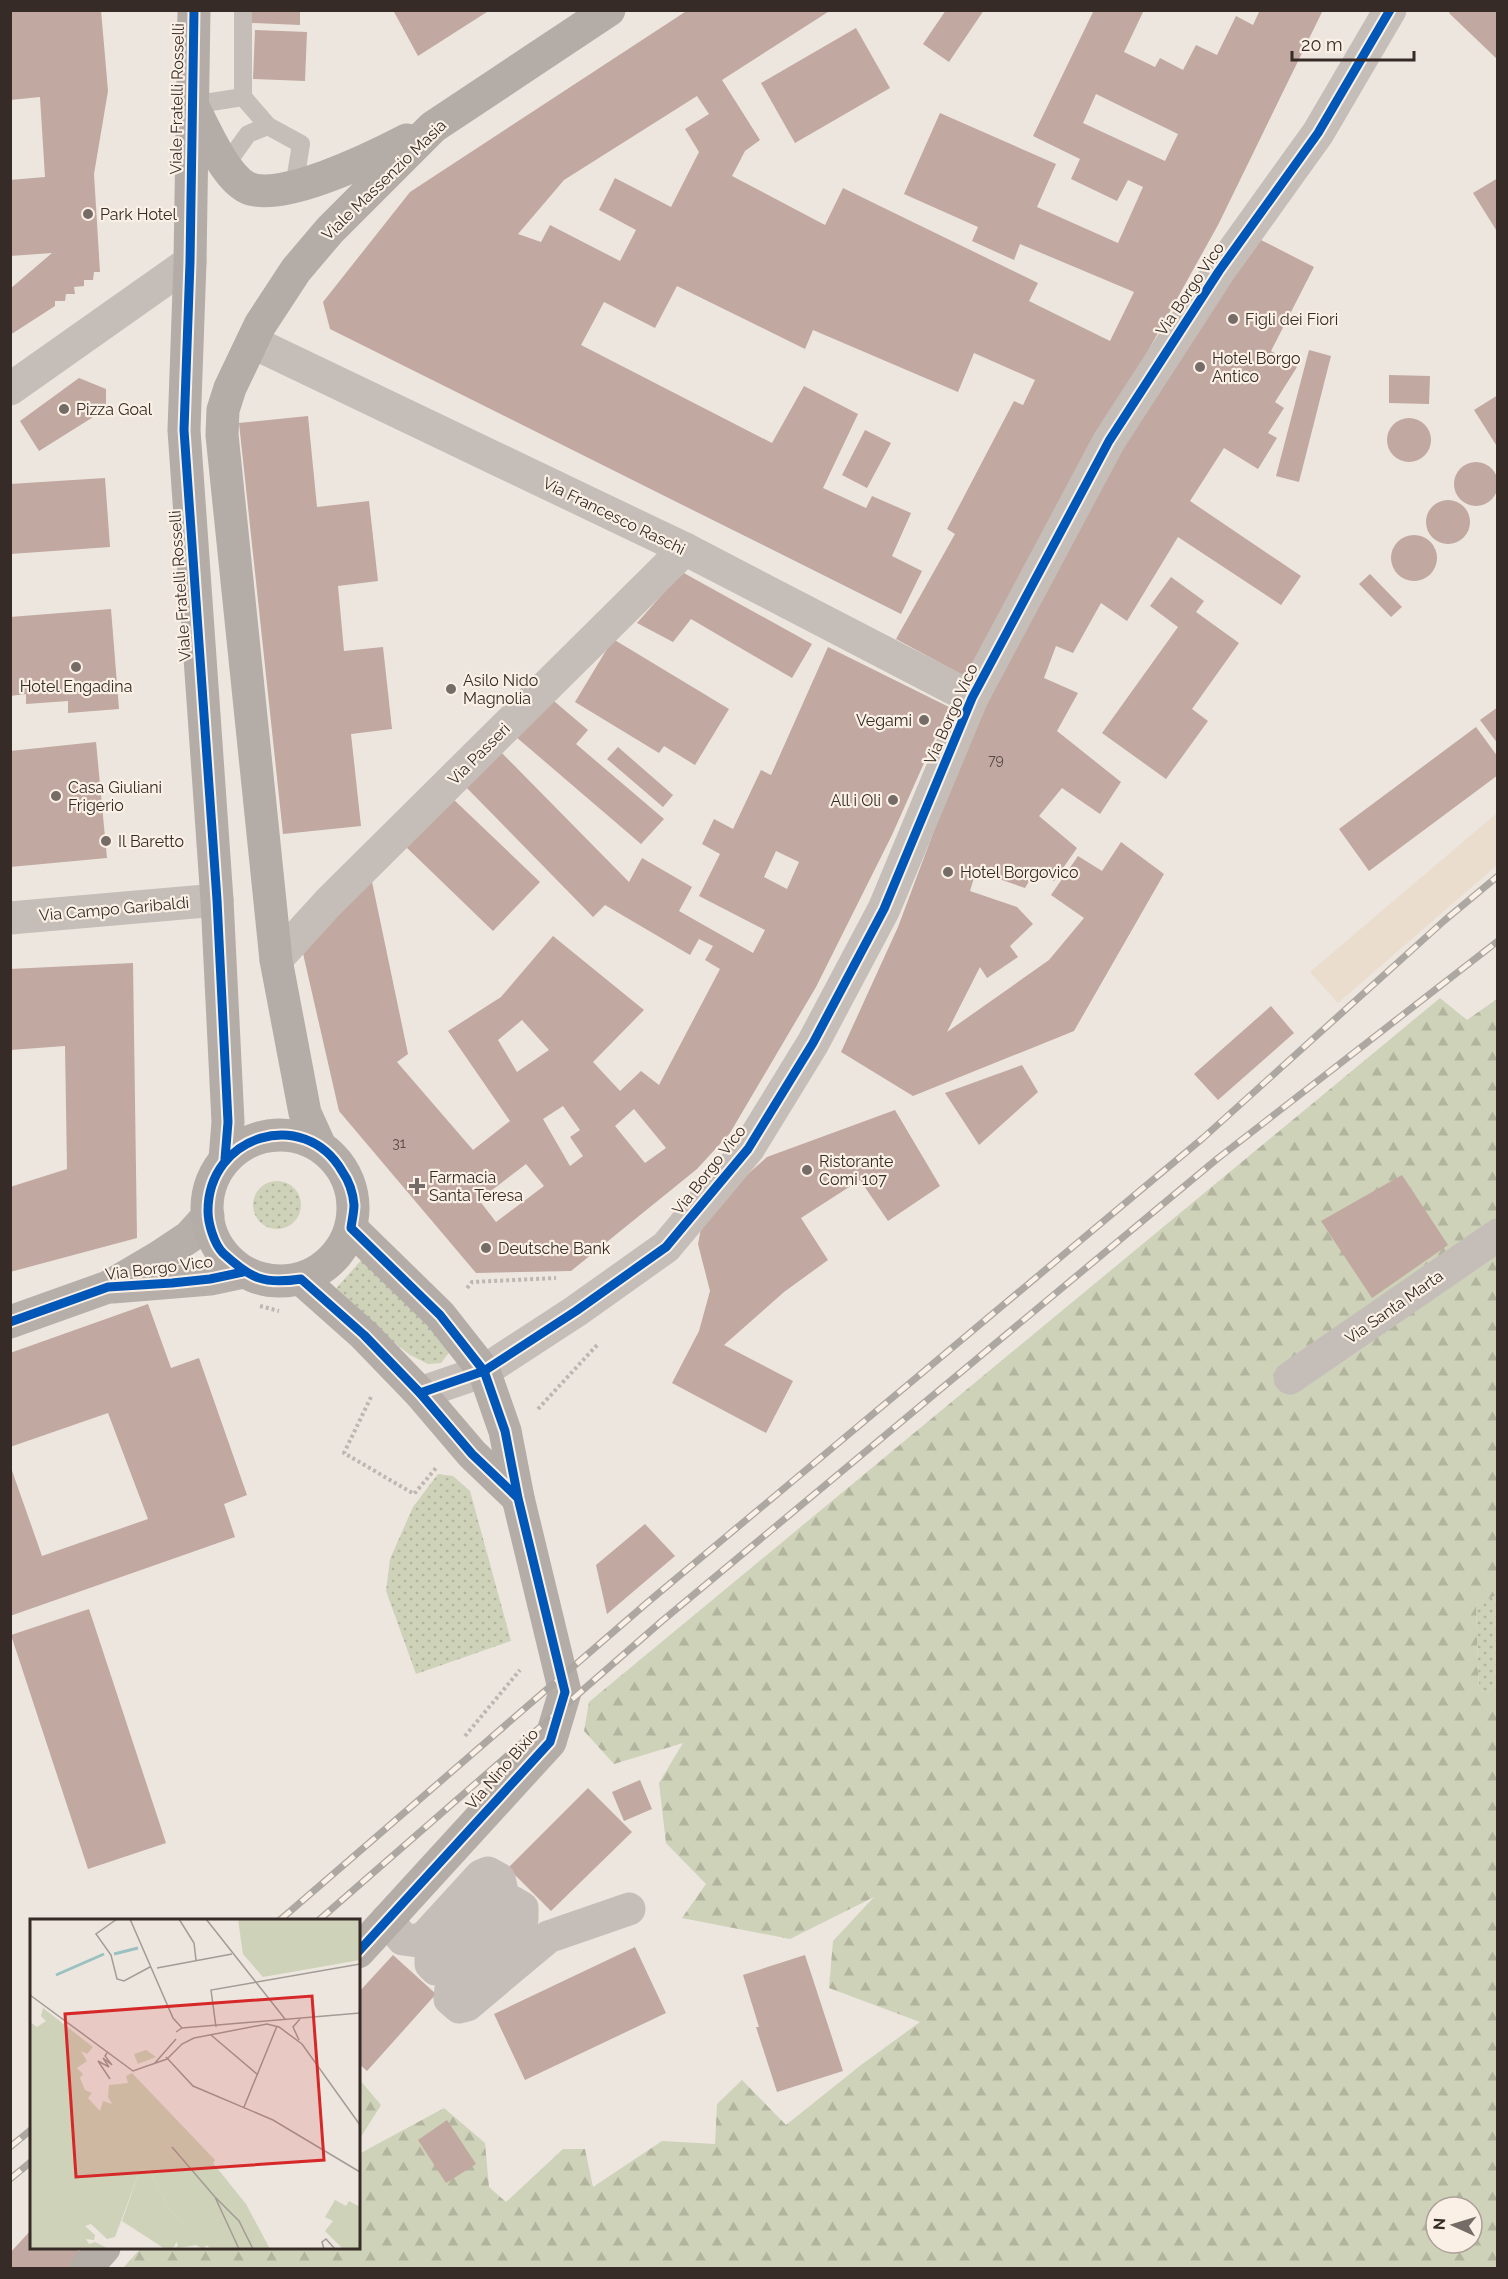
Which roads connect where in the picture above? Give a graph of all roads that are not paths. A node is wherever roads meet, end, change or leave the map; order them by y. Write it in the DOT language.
graph roads {
  1 [pos="194,10"];
  2 [pos="243,10"];
  3 [pos="609,10"];
  4 [pos="1390,10"];
  5 [pos="243,96"];
  6 [pos="192,105"];
  7 [pos="268,126"];
  8 [pos="433,127"];
  9 [pos="225,166"];
  10 [pos="294,187"];
  11 [pos="190,262"];
  12 [pos="252,342"];
  13 [pos="10,389"];
  14 [pos="685,549"];
  15 [pos="972,698"];
  16 [pos="217,900"];
  17 [pos="10,918"];
  18 [pos="276,960"];
  19 [pos="320,1146"];
  20 [pos="225,1159"];
  21 [pos="208,1216"];
  22 [pos="351,1228"];
  23 [pos="1497,1235"];
  24 [pos="243,1272"];
  25 [pos="301,1279"];
  26 [pos="108,1287"];
  27 [pos="10,1322"];
  28 [pos="484,1371"];
  29 [pos="1290,1378"];
  30 [pos="420,1393"];
  31 [pos="518,1498"];
  32 [pos="629,1909"];
  33 [pos="387,1920"];
  34 [pos="360,1950"];
  35 [pos="102,2249"];
  36 [pos="86,2268"];
  1 -- 6 [label="main road, Viale Fratelli Rosselli"];
  2 -- 5 [label="lane"];
  3 -- 8 [label="main road, Viale Massenzio Masia"];
  4 -- 15 [label="street, Via Borgo Vico"];
  5 -- 6 [label="lane"];
  5 -- 7 [label="lane"];
  6 -- 9 [label="main road"];
  6 -- 11 [label="main road, Viale Fratelli Rosselli"];
  7 -- 9 [label="lane"];
  7 -- 10 [label="lane"];
  8 -- 10 [label="main road"];
  8 -- 12 [label="main road, Viale Massenzio Masia"];
  9 -- 10 [label="main road"];
  11 -- 13 [label="street"];
  11 -- 16 [label="main road, Viale Fratelli Rosselli"];
  12 -- 14 [label="street, Via Francesco Raschi"];
  12 -- 18 [label="main road"];
  14 -- 15 [label="street, Via Francesco Raschi"];
  14 -- 18 [label="street, Via Passeri"];
  15 -- 28 [label="street, Via Borgo Vico"];
  16 -- 17 [label="street, Via Campo Garibaldi"];
  16 -- 20 [label="main road, Viale Fratelli Rosselli"];
  18 -- 19 [label="main road"];
  19 -- 20 [label="main road"];
  19 -- 22 [label="main road"];
  20 -- 21 [label="main road"];
  21 -- 24 [label="main road"];
  21 -- 26 [label="main road, Via Borgo Vico"];
  22 -- 25 [label="main road"];
  22 -- 28 [label="main road, Via Nino Bixio"];
  23 -- 29 [label="street, Via Santa Marta"];
  24 -- 25 [label="main road"];
  24 -- 26 [label="main road, Via Borgo Vico"];
  25 -- 30 [label="main road"];
  26 -- 27 [label="main road, Via Borgo Vico"];
  28 -- 30 [label="street, Via Borgo Vico"];
  28 -- 31 [label="main road, Via Nino Bixio"];
  30 -- 31 [label="main road"];
  31 -- 33 [label="main road, Via Nino Bixio"];
  32 -- 33 [label="street"];
  33 -- 34 [label="main road, Via Nino Bixio"];
  35 -- 36 [label="main road"];
}
